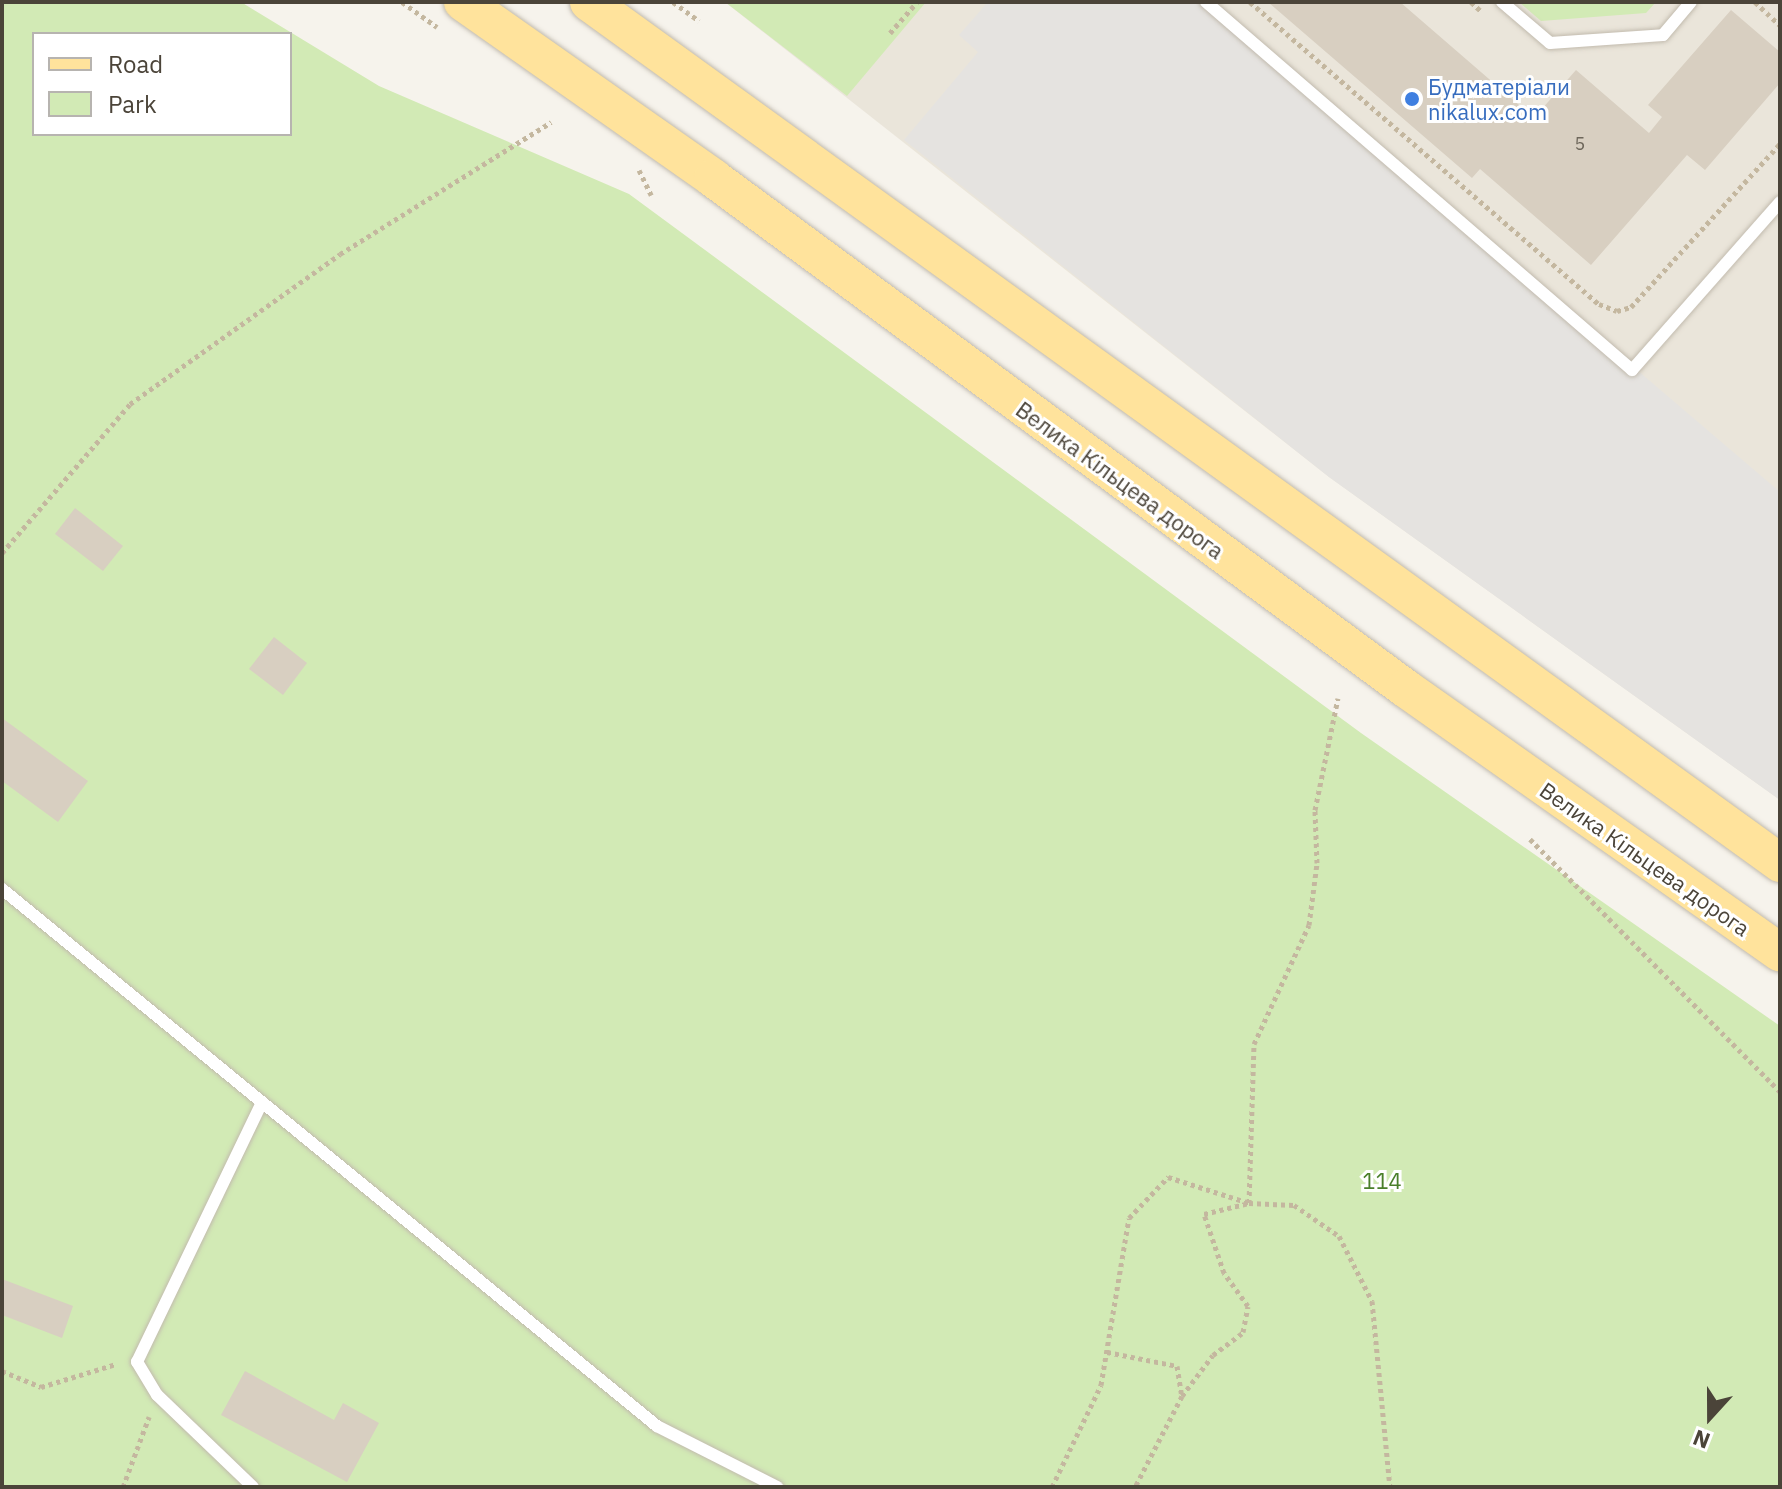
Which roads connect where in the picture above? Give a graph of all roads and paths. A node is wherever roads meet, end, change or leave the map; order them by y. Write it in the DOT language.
graph roads {
  1 [pos="463,2"];
  2 [pos="589,2"];
  3 [pos="673,2"];
  4 [pos="917,2"];
  5 [pos="1206,2"];
  6 [pos="1250,2"];
  7 [pos="1502,2"];
  8 [pos="1691,2"];
  9 [pos="1755,2"];
  10 [pos="699,21"];
  11 [pos="1780,25"];
  12 [pos="890,33"];
  13 [pos="551,122"];
  14 [pos="1780,144"];
  15 [pos="639,169"];
  16 [pos="651,195"];
  17 [pos="1780,202"];
  18 [pos="2,553"];
  19 [pos="1338,698"];
  20 [pos="1530,839"];
  21 [pos="1780,863"];
  22 [pos="2,889"];
  23 [pos="1780,953"];
  24 [pos="1780,1092"];
  25 [pos="262,1102"];
  26 [pos="1249,1203"];
  27 [pos="1107,1352"];
  28 [pos="137,1362"];
  29 [pos="2,1371"];
  30 [pos="157,1395"];
  31 [pos="1182,1396"];
  32 [pos="123,1487"];
  33 [pos="253,1487"];
  34 [pos="777,1487"];
  35 [pos="1052,1487"];
  36 [pos="1135,1487"];
  37 [pos="1390,1487"];
  1 -- 23 [label="main road, Велика Кільцева дорога"];
  2 -- 21 [label="main road"];
  3 -- 10 [label="path"];
  4 -- 12 [label="path"];
  5 -- 17 [label="lane"];
  6 -- 14 [label="path"];
  7 -- 8 [label="lane"];
  9 -- 11 [label="path"];
  13 -- 18 [label="path"];
  15 -- 16 [label="path"];
  19 -- 26 [label="path"];
  20 -- 24 [label="path"];
  22 -- 25 [label="lane"];
  25 -- 28 [label="lane"];
  25 -- 34 [label="lane"];
  26 -- 27 [label="path"];
  26 -- 31 [label="path"];
  26 -- 37 [label="path"];
  27 -- 31 [label="path"];
  27 -- 35 [label="path"];
  28 -- 29 [label="path"];
  28 -- 30 [label="lane"];
  30 -- 32 [label="path"];
  30 -- 33 [label="lane"];
  31 -- 36 [label="path"];
}
